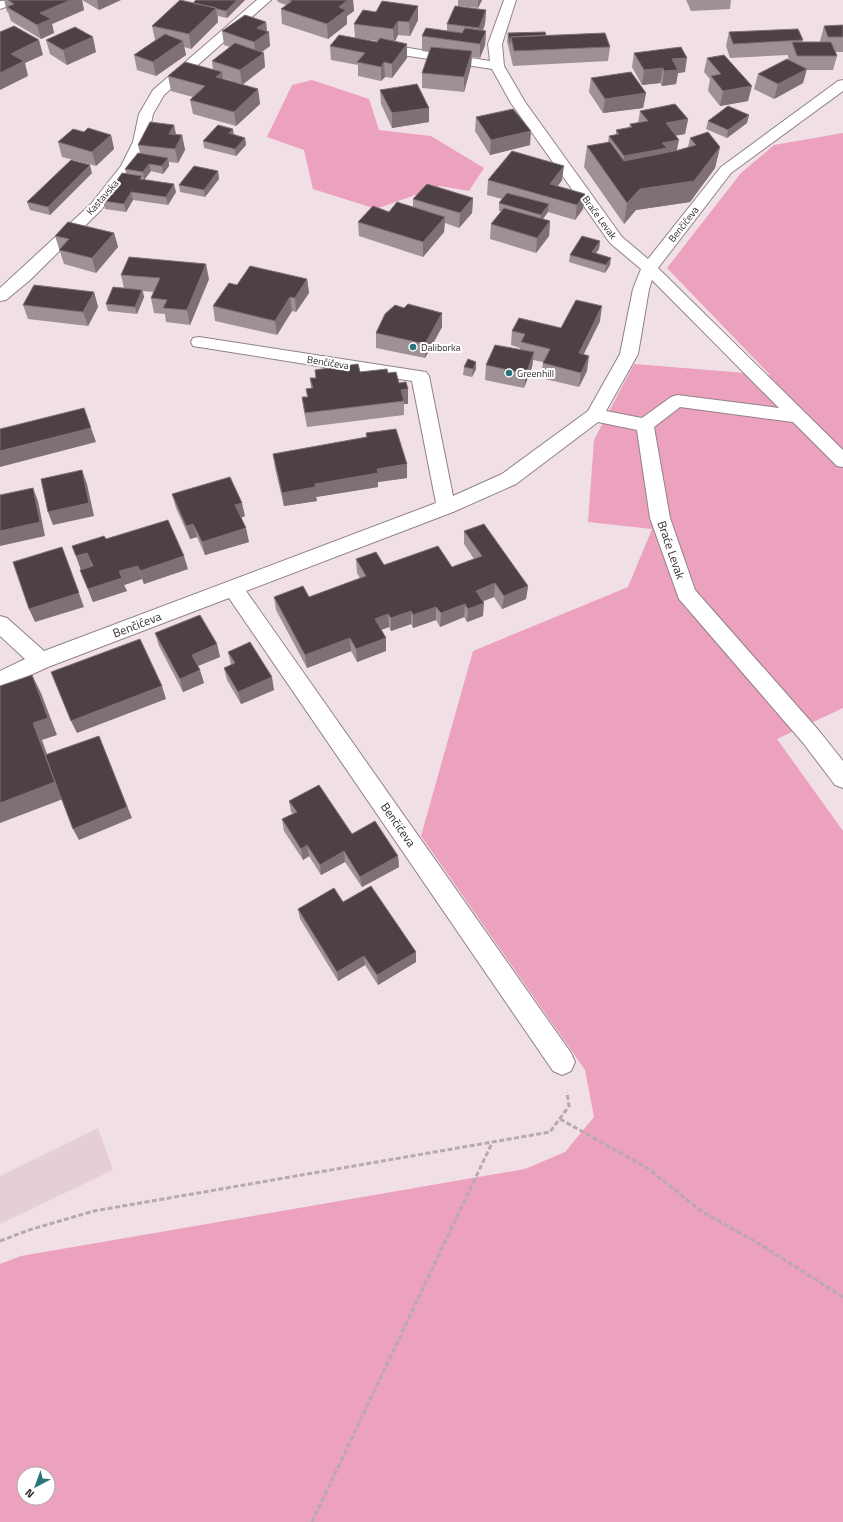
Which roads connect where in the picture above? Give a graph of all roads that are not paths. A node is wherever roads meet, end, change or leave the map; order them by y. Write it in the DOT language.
graph roads {
  1 [pos="13,0"];
  2 [pos="265,0"];
  3 [pos="510,0"];
  4 [pos="0,5"];
  5 [pos="374,47"];
  6 [pos="497,66"];
  7 [pos="843,84"];
  8 [pos="649,268"];
  9 [pos="0,296"];
  10 [pos="199,342"];
  11 [pos="595,415"];
  12 [pos="797,416"];
  13 [pos="645,425"];
  14 [pos="843,461"];
  15 [pos="446,507"];
  16 [pos="233,588"];
  17 [pos="0,624"];
  18 [pos="41,661"];
  19 [pos="0,680"];
  20 [pos="843,778"];
  21 [pos="562,1062"];
  1 -- 4 [label="street"];
  2 -- 9 [label="street, Kastavska"];
  3 -- 6 [label="street, Braće Levak"];
  5 -- 6 [label="street"];
  6 -- 8 [label="street, Braće Levak"];
  7 -- 8 [label="street, Benčićeva"];
  8 -- 11 [label="street, Benčićeva"];
  8 -- 12 [label="street, Braće Levak"];
  10 -- 15 [label="street, Benčićeva"];
  11 -- 13 [label="street"];
  11 -- 15 [label="street, Benčićeva"];
  12 -- 13 [label="street"];
  12 -- 14 [label="street, Braće Levak"];
  13 -- 20 [label="street, Braće Levak"];
  15 -- 16 [label="street, Benčićeva"];
  16 -- 18 [label="street, Benčićeva"];
  16 -- 21 [label="street, Benčićeva"];
  17 -- 18 [label="street"];
  18 -- 19 [label="street, Benčićeva"];
}
